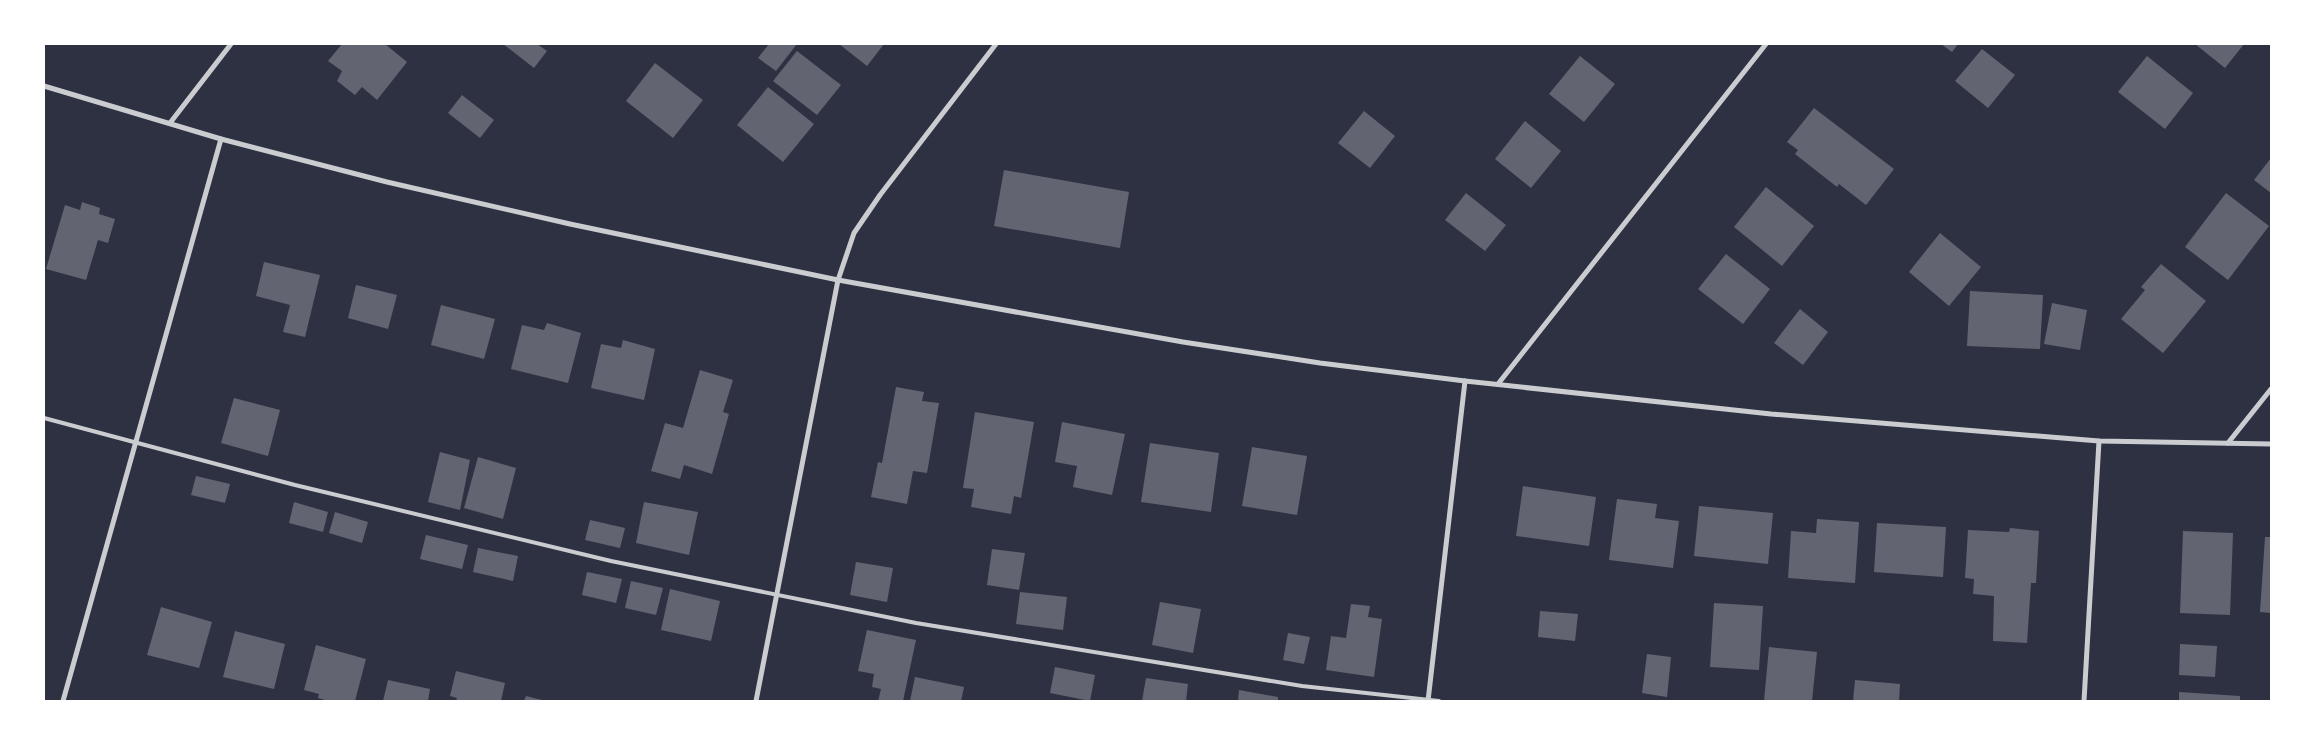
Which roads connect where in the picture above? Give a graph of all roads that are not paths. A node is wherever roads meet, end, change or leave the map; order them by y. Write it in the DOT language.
graph roads {
  1 [pos="232,44"];
  2 [pos="996,44"];
  3 [pos="1766,44"];
  4 [pos="44,86"];
  5 [pos="170,123"];
  6 [pos="221,139"];
  7 [pos="838,280"];
  8 [pos="1465,381"];
  9 [pos="1498,384"];
  10 [pos="2271,389"];
  11 [pos="44,418"];
  12 [pos="2099,441"];
  13 [pos="136,443"];
  14 [pos="2228,443"];
  15 [pos="2271,444"];
  16 [pos="777,593"];
  17 [pos="63,701"];
  18 [pos="756,701"];
  19 [pos="1428,701"];
  20 [pos="1439,701"];
  21 [pos="2084,701"];
  1 -- 5 [label="street"];
  2 -- 7 [label="street"];
  3 -- 9 [label="street"];
  4 -- 5 [label="street"];
  5 -- 6 [label="street"];
  6 -- 7 [label="street"];
  6 -- 13 [label="street"];
  7 -- 8 [label="street"];
  7 -- 16 [label="street"];
  8 -- 9 [label="street"];
  8 -- 19 [label="street"];
  9 -- 12 [label="street"];
  10 -- 14 [label="street"];
  11 -- 13 [label="lane"];
  12 -- 14 [label="street"];
  12 -- 21 [label="street"];
  13 -- 16 [label="lane"];
  13 -- 17 [label="street"];
  14 -- 15 [label="street"];
  16 -- 18 [label="street"];
  16 -- 19 [label="lane"];
  19 -- 20 [label="lane"];
}
